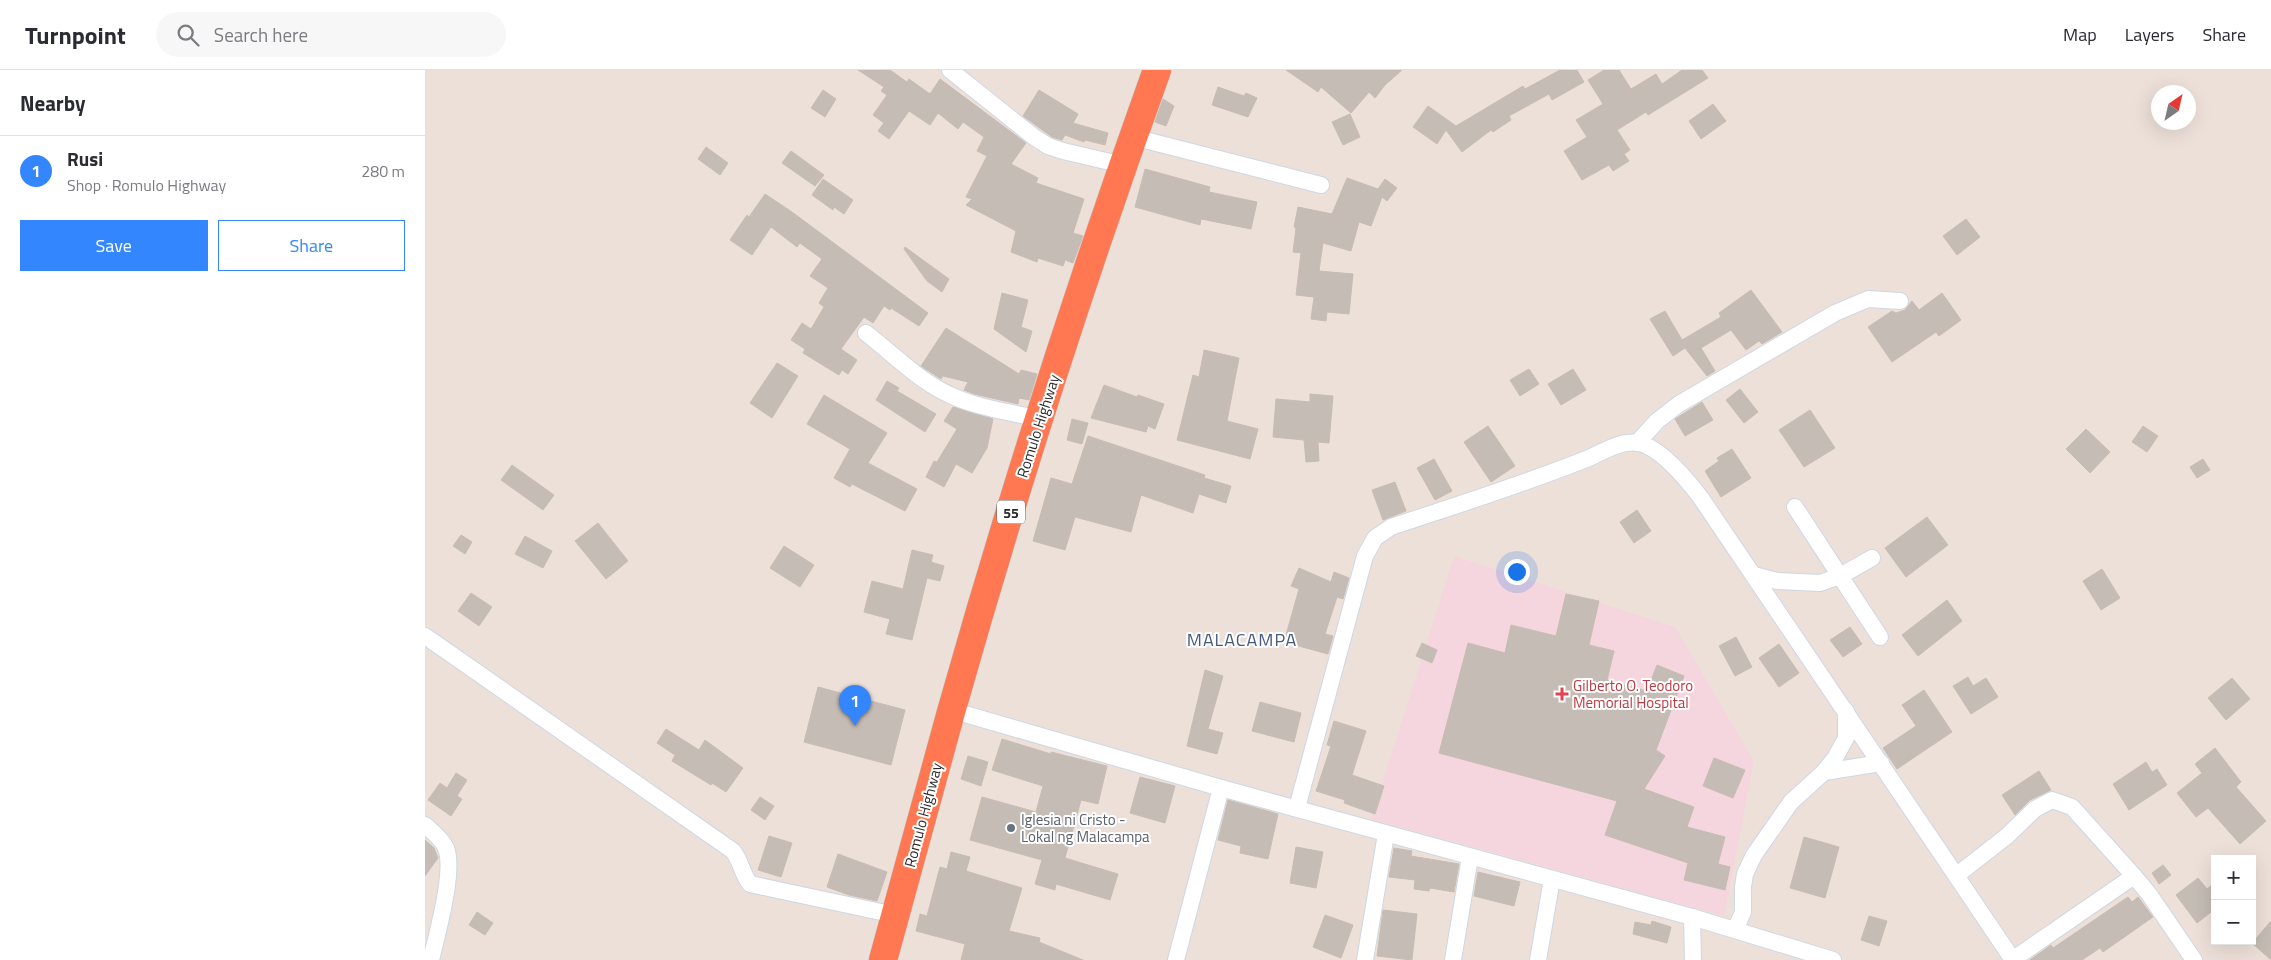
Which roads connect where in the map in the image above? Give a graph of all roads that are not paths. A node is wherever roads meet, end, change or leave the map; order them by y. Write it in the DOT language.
graph roads {
  1 [pos="950,70"];
  2 [pos="1157,70"];
  3 [pos="1133,137"];
  4 [pos="1123,165"];
  5 [pos="1321,185"];
  6 [pos="1900,301"];
  7 [pos="866,333"];
  8 [pos="1040,419"];
  9 [pos="1637,443"];
  10 [pos="1795,506"];
  11 [pos="1872,558"];
  12 [pos="1754,575"];
  13 [pos="1840,576"];
  14 [pos="425,636"];
  15 [pos="1880,637"];
  16 [pos="951,710"];
  17 [pos="1846,710"];
  18 [pos="1881,763"];
  19 [pos="1824,772"];
  20 [pos="1221,788"];
  21 [pos="1297,808"];
  22 [pos="425,825"];
  23 [pos="1386,834"];
  24 [pos="1470,857"];
  25 [pos="1957,875"];
  26 [pos="2134,876"];
  27 [pos="1552,879"];
  28 [pos="895,915"];
  29 [pos="1692,917"];
  30 [pos="1735,930"];
  31 [pos="431,960"];
  32 [pos="883,960"];
  33 [pos="1176,960"];
  34 [pos="1365,960"];
  35 [pos="1453,960"];
  36 [pos="1538,960"];
  37 [pos="1693,960"];
  38 [pos="1833,960"];
  39 [pos="2012,960"];
  40 [pos="2194,960"];
  1 -- 4 [label="street"];
  2 -- 3 [label="highway, Romulo Highway / 55"];
  3 -- 4 [label="highway, Romulo Highway / 55"];
  3 -- 5 [label="street"];
  4 -- 8 [label="highway, Romulo Highway / 55"];
  6 -- 9 [label="street"];
  7 -- 8 [label="street"];
  8 -- 16 [label="highway, Romulo Highway / 55"];
  9 -- 12 [label="street"];
  9 -- 21 [label="street"];
  10 -- 13 [label="street"];
  11 -- 13 [label="street"];
  12 -- 13 [label="street"];
  12 -- 17 [label="street"];
  13 -- 15 [label="street"];
  14 -- 28 [label="street"];
  16 -- 20 [label="street"];
  16 -- 28 [label="highway, Romulo Highway / 55"];
  17 -- 18 [label="street"];
  17 -- 19 [label="street"];
  18 -- 19 [label="street"];
  18 -- 25 [label="street"];
  19 -- 30 [label="street"];
  20 -- 21 [label="street"];
  20 -- 33 [label="street"];
  21 -- 23 [label="street"];
  22 -- 31 [label="street"];
  23 -- 24 [label="street"];
  23 -- 34 [label="street"];
  24 -- 27 [label="street"];
  24 -- 35 [label="street"];
  25 -- 26 [label="street"];
  25 -- 39 [label="street"];
  26 -- 39 [label="street"];
  26 -- 40 [label="street"];
  27 -- 29 [label="street"];
  27 -- 36 [label="street"];
  28 -- 32 [label="highway, Romulo Highway / 55"];
  29 -- 30 [label="street"];
  29 -- 37 [label="street"];
  30 -- 38 [label="street"];
}
